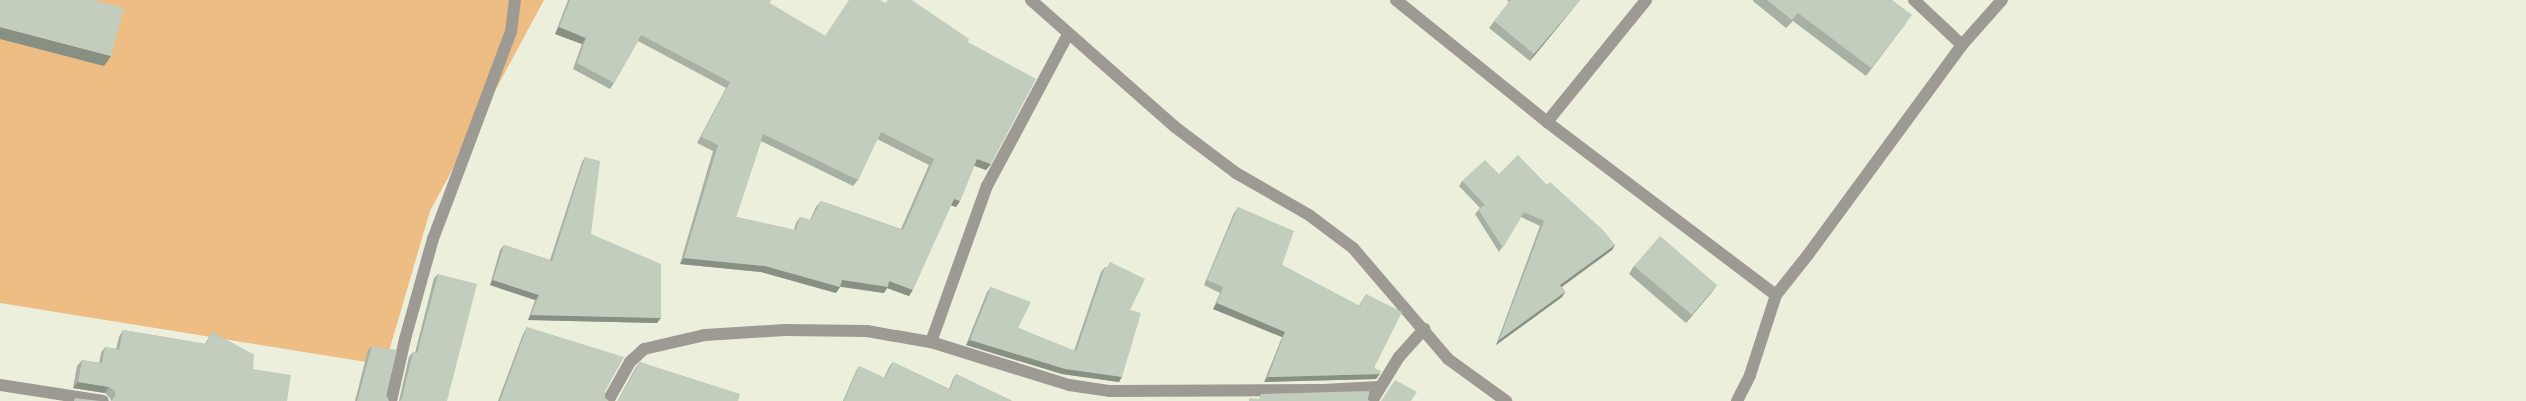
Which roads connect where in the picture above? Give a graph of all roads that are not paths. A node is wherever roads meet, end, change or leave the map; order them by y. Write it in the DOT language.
graph roads {
  1 [pos="515,0"];
  2 [pos="1031,0"];
  3 [pos="1396,0"];
  4 [pos="1646,0"];
  5 [pos="1914,0"];
  6 [pos="2002,0"];
  7 [pos="1068,34"];
  8 [pos="1962,45"];
  9 [pos="1547,122"];
  10 [pos="1776,295"];
  11 [pos="1424,328"];
  12 [pos="930,342"];
  13 [pos="0,384"];
  14 [pos="1379,387"];
  15 [pos="104,401"];
  16 [pos="391,401"];
  17 [pos="608,401"];
  18 [pos="1372,401"];
  19 [pos="1506,401"];
  20 [pos="1737,401"];
  1 -- 16 [label="street"];
  2 -- 7 [label="street"];
  3 -- 9 [label="street"];
  4 -- 9 [label="street"];
  5 -- 8 [label="street"];
  6 -- 8 [label="street"];
  7 -- 11 [label="street"];
  7 -- 12 [label="street"];
  8 -- 10 [label="street"];
  9 -- 10 [label="street"];
  10 -- 20 [label="street"];
  11 -- 14 [label="street"];
  11 -- 19 [label="street"];
  12 -- 14 [label="street"];
  12 -- 17 [label="street"];
  13 -- 15 [label="street"];
  14 -- 18 [label="street"];
}
